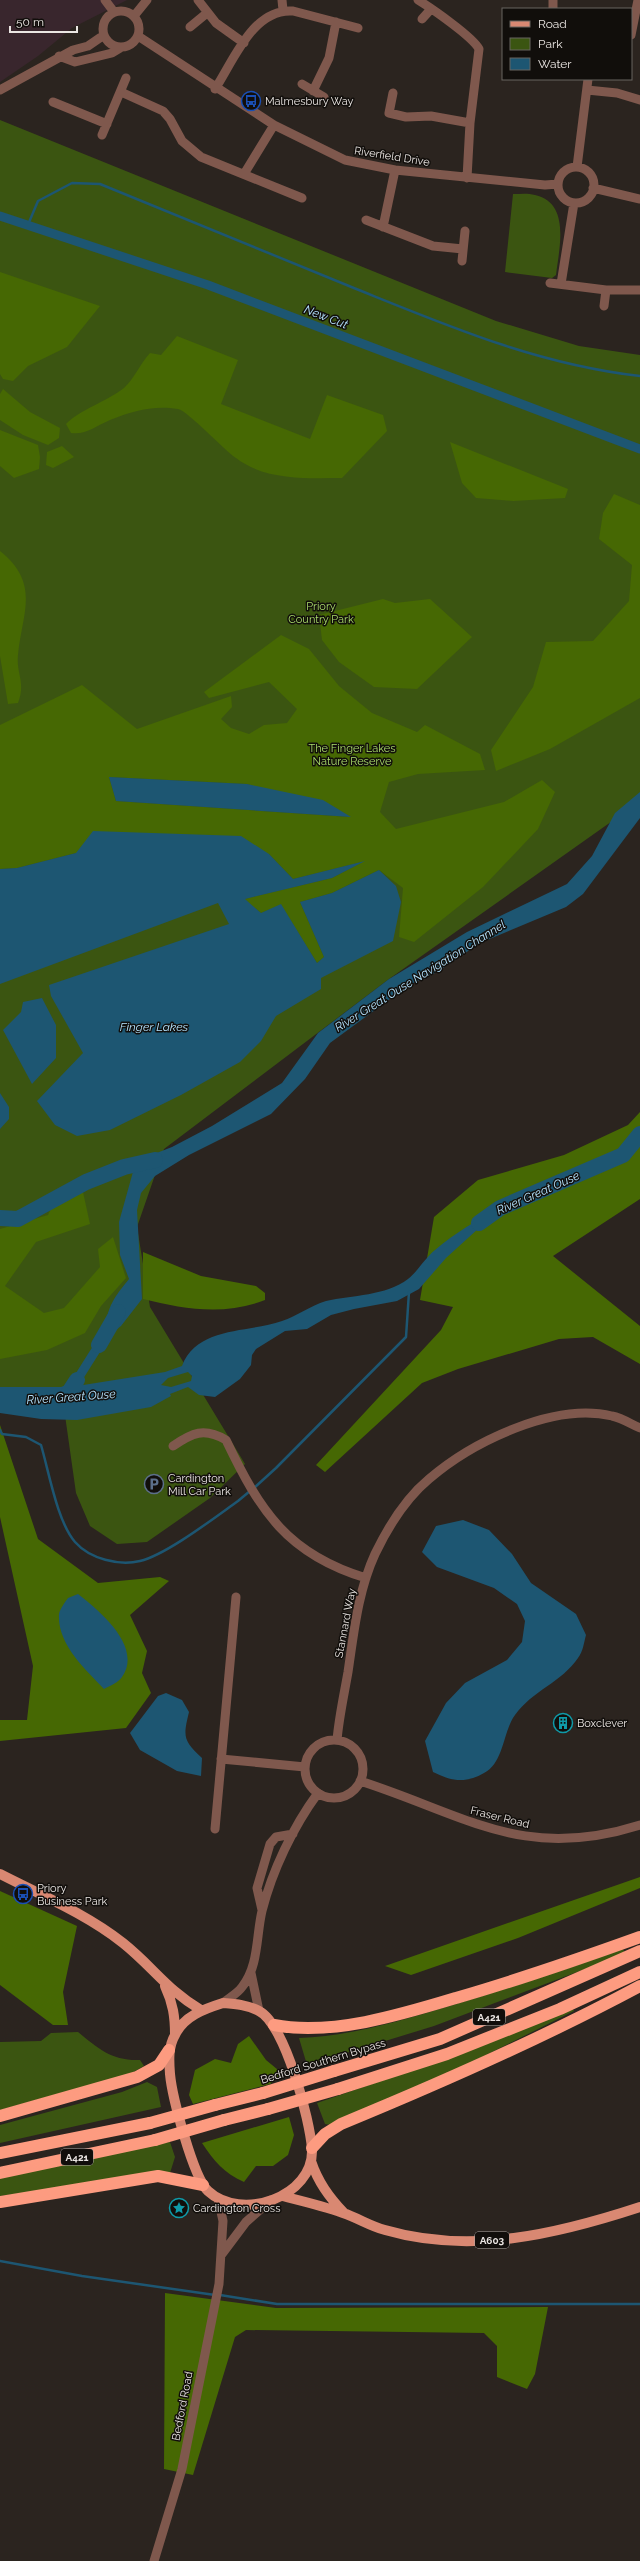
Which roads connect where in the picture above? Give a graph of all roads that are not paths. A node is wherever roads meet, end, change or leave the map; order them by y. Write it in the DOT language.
graph roads {
  1 [pos="105,0"];
  2 [pos="147,0"];
  3 [pos="198,0"];
  4 [pos="282,0"];
  5 [pos="418,0"];
  6 [pos="638,0"];
  7 [pos="431,9"];
  8 [pos="283,10"];
  9 [pos="114,12"];
  10 [pos="207,13"];
  11 [pos="134,16"];
  12 [pos="422,19"];
  13 [pos="336,22"];
  14 [pos="190,27"];
  15 [pos="358,28"];
  16 [pos="632,30"];
  17 [pos="104,35"];
  18 [pos="138,36"];
  19 [pos="244,44"];
  20 [pos="122,47"];
  21 [pos="59,56"];
  22 [pos="126,78"];
  23 [pos="588,80"];
  24 [pos="302,84"];
  25 [pos="216,89"];
  26 [pos="0,90"];
  27 [pos="587,90"];
  28 [pos="313,91"];
  29 [pos="121,92"];
  30 [pos="393,93"];
  31 [pos="324,97"];
  32 [pos="640,100"];
  33 [pos="53,102"];
  34 [pos="470,123"];
  35 [pos="107,124"];
  36 [pos="274,125"];
  37 [pos="102,135"];
  38 [pos="578,167"];
  39 [pos="395,170"];
  40 [pos="244,174"];
  41 [pos="467,178"];
  42 [pos="558,184"];
  43 [pos="593,188"];
  44 [pos="302,198"];
  45 [pos="640,199"];
  46 [pos="574,203"];
  47 [pos="366,220"];
  48 [pos="383,227"];
  49 [pos="466,231"];
  50 [pos="463,249"];
  51 [pos="462,261"];
  52 [pos="550,283"];
  53 [pos="561,284"];
  54 [pos="606,290"];
  55 [pos="640,290"];
  56 [pos="604,306"];
  57 [pos="640,1428"];
  58 [pos="172,1446"];
  59 [pos="366,1578"];
  60 [pos="236,1598"];
  61 [pos="337,1740"];
  62 [pos="221,1760"];
  63 [pos="305,1767"];
  64 [pos="360,1781"];
  65 [pos="318,1793"];
  66 [pos="640,1826"];
  67 [pos="215,1829"];
  68 [pos="293,1834"];
  69 [pos="0,1874"];
  70 [pos="262,1911"];
  71 [pos="640,1936"];
  72 [pos="640,1951"];
  73 [pos="640,1972"];
  74 [pos="250,1973"];
  75 [pos="164,1984"];
  76 [pos="640,1986"];
  77 [pos="223,2003"];
  78 [pos="201,2010"];
  79 [pos="259,2010"];
  80 [pos="274,2025"];
  81 [pos="175,2035"];
  82 [pos="169,2050"];
  83 [pos="0,2116"];
  84 [pos="312,2148"];
  85 [pos="0,2152"];
  86 [pos="311,2161"];
  87 [pos="0,2173"];
  88 [pos="204,2185"];
  89 [pos="282,2196"];
  90 [pos="218,2198"];
  91 [pos="271,2200"];
  92 [pos="0,2202"];
  93 [pos="640,2207"];
  94 [pos="344,2213"];
  95 [pos="222,2254"];
  96 [pos="154,2561"];
  1 -- 9 [label="street"];
  2 -- 11 [label="street"];
  3 -- 10 [label="street"];
  4 -- 8 [label="street"];
  5 -- 7 [label="street"];
  6 -- 16 [label="street"];
  7 -- 12 [label="street"];
  7 -- 34 [label="street"];
  8 -- 13 [label="street"];
  8 -- 19 [label="street"];
  9 -- 11 [label="street"];
  9 -- 17 [label="street"];
  10 -- 14 [label="street"];
  10 -- 19 [label="street"];
  11 -- 18 [label="street"];
  13 -- 15 [label="street"];
  13 -- 28 [label="street"];
  17 -- 20 [label="street"];
  17 -- 21 [label="street"];
  18 -- 20 [label="street"];
  18 -- 25 [label="street, Riverfield Drive"];
  19 -- 25 [label="street"];
  20 -- 21 [label="street"];
  21 -- 26 [label="street"];
  22 -- 29 [label="street"];
  23 -- 27 [label="street"];
  24 -- 28 [label="street"];
  25 -- 36 [label="street, Riverfield Drive"];
  27 -- 32 [label="street"];
  27 -- 38 [label="street"];
  28 -- 31 [label="street"];
  29 -- 35 [label="street"];
  29 -- 40 [label="street"];
  30 -- 34 [label="street"];
  33 -- 35 [label="street"];
  34 -- 41 [label="street"];
  35 -- 37 [label="street"];
  36 -- 39 [label="street, Riverfield Drive"];
  36 -- 40 [label="street"];
  38 -- 42 [label="street"];
  38 -- 43 [label="street"];
  39 -- 41 [label="street, Riverfield Drive"];
  39 -- 48 [label="street"];
  40 -- 44 [label="street"];
  41 -- 42 [label="street, Riverfield Drive"];
  42 -- 46 [label="street"];
  43 -- 45 [label="street"];
  43 -- 46 [label="street"];
  46 -- 53 [label="street"];
  47 -- 48 [label="street"];
  48 -- 50 [label="street"];
  49 -- 50 [label="street"];
  50 -- 51 [label="street"];
  52 -- 53 [label="street"];
  53 -- 54 [label="street"];
  54 -- 55 [label="street"];
  54 -- 56 [label="street"];
  57 -- 59 [label="street, Stannard Way"];
  58 -- 59 [label="street"];
  59 -- 61 [label="street, Stannard Way"];
  60 -- 62 [label="street"];
  61 -- 63 [label="street"];
  61 -- 64 [label="street"];
  62 -- 63 [label="street"];
  62 -- 67 [label="street"];
  63 -- 65 [label="street"];
  64 -- 65 [label="street"];
  64 -- 66 [label="street, Fraser Road"];
  65 -- 68 [label="street"];
  68 -- 70 [label="street"];
  68 -- 70 [label="street"];
  69 -- 75 [label="main road"];
  70 -- 74 [label="street"];
  71 -- 80 [label="highway"];
  72 -- 85 [label="highway, Bedford Southern Bypass / A421, bridge"];
  73 -- 87 [label="highway, A421, bridge"];
  74 -- 77 [label="street"];
  74 -- 79 [label="street"];
  75 -- 78 [label="main road"];
  75 -- 81 [label="main road"];
  76 -- 84 [label="highway"];
  77 -- 78 [label="main road"];
  77 -- 79 [label="main road"];
  78 -- 81 [label="main road"];
  79 -- 80 [label="main road"];
  80 -- 84 [label="main road"];
  81 -- 82 [label="main road"];
  82 -- 83 [label="highway"];
  82 -- 88 [label="main road"];
  84 -- 86 [label="main road"];
  86 -- 89 [label="main road"];
  86 -- 94 [label="main road, A603"];
  88 -- 90 [label="main road"];
  88 -- 92 [label="highway"];
  89 -- 91 [label="main road"];
  89 -- 94 [label="main road, A603"];
  90 -- 91 [label="main road"];
  90 -- 95 [label="street, Bedford Road"];
  91 -- 95 [label="street"];
  93 -- 94 [label="main road, A603"];
  95 -- 96 [label="street, Bedford Road"];
}
